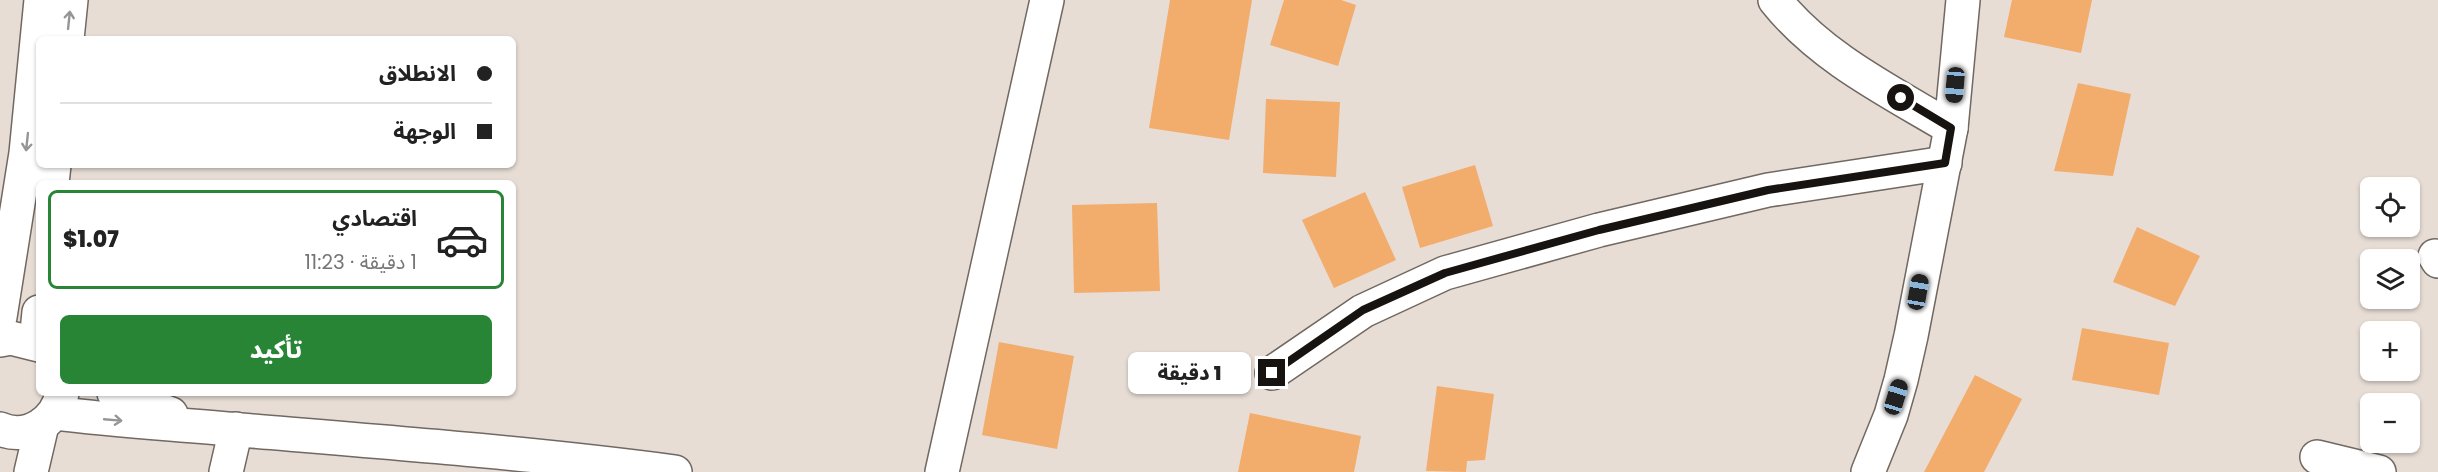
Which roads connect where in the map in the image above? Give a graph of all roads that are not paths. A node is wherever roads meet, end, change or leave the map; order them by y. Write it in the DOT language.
graph roads {
  1 [pos="41,0"];
  2 [pos="71,0"];
  3 [pos="1047,0"];
  4 [pos="1774,0"];
  5 [pos="1963,0"];
  6 [pos="37,36"];
  7 [pos="67,36"];
  8 [pos="36,51"];
  9 [pos="1951,128"];
  10 [pos="1945,163"];
  11 [pos="0,317"];
  12 [pos="36,333"];
  13 [pos="0,339"];
  14 [pos="1272,373"];
  15 [pos="123,396"];
  16 [pos="53,411"];
  17 [pos="0,429"];
  18 [pos="221,429"];
  19 [pos="2317,457"];
  20 [pos="654,471"];
  21 [pos="32,472"];
  22 [pos="226,472"];
  23 [pos="942,472"];
  24 [pos="1868,472"];
  25 [pos="2379,472"];
  1 -- 6 [label="street, one-way"];
  7 -- 2 [label="street, one-way"];
  3 -- 23 [label="street"];
  4 -- 9 [label="street"];
  5 -- 9 [label="street"];
  8 -- 11 [label="street, one-way"];
  9 -- 10 [label="street"];
  10 -- 14 [label="street"];
  10 -- 24 [label="street"];
  12 -- 13 [label="street"];
  15 -- 18 [label="street"];
  16 -- 17 [label="street"];
  16 -- 18 [label="street, one-way"];
  16 -- 21 [label="street"];
  18 -- 20 [label="street"];
  18 -- 22 [label="street"];
  19 -- 25 [label="street"];
}
